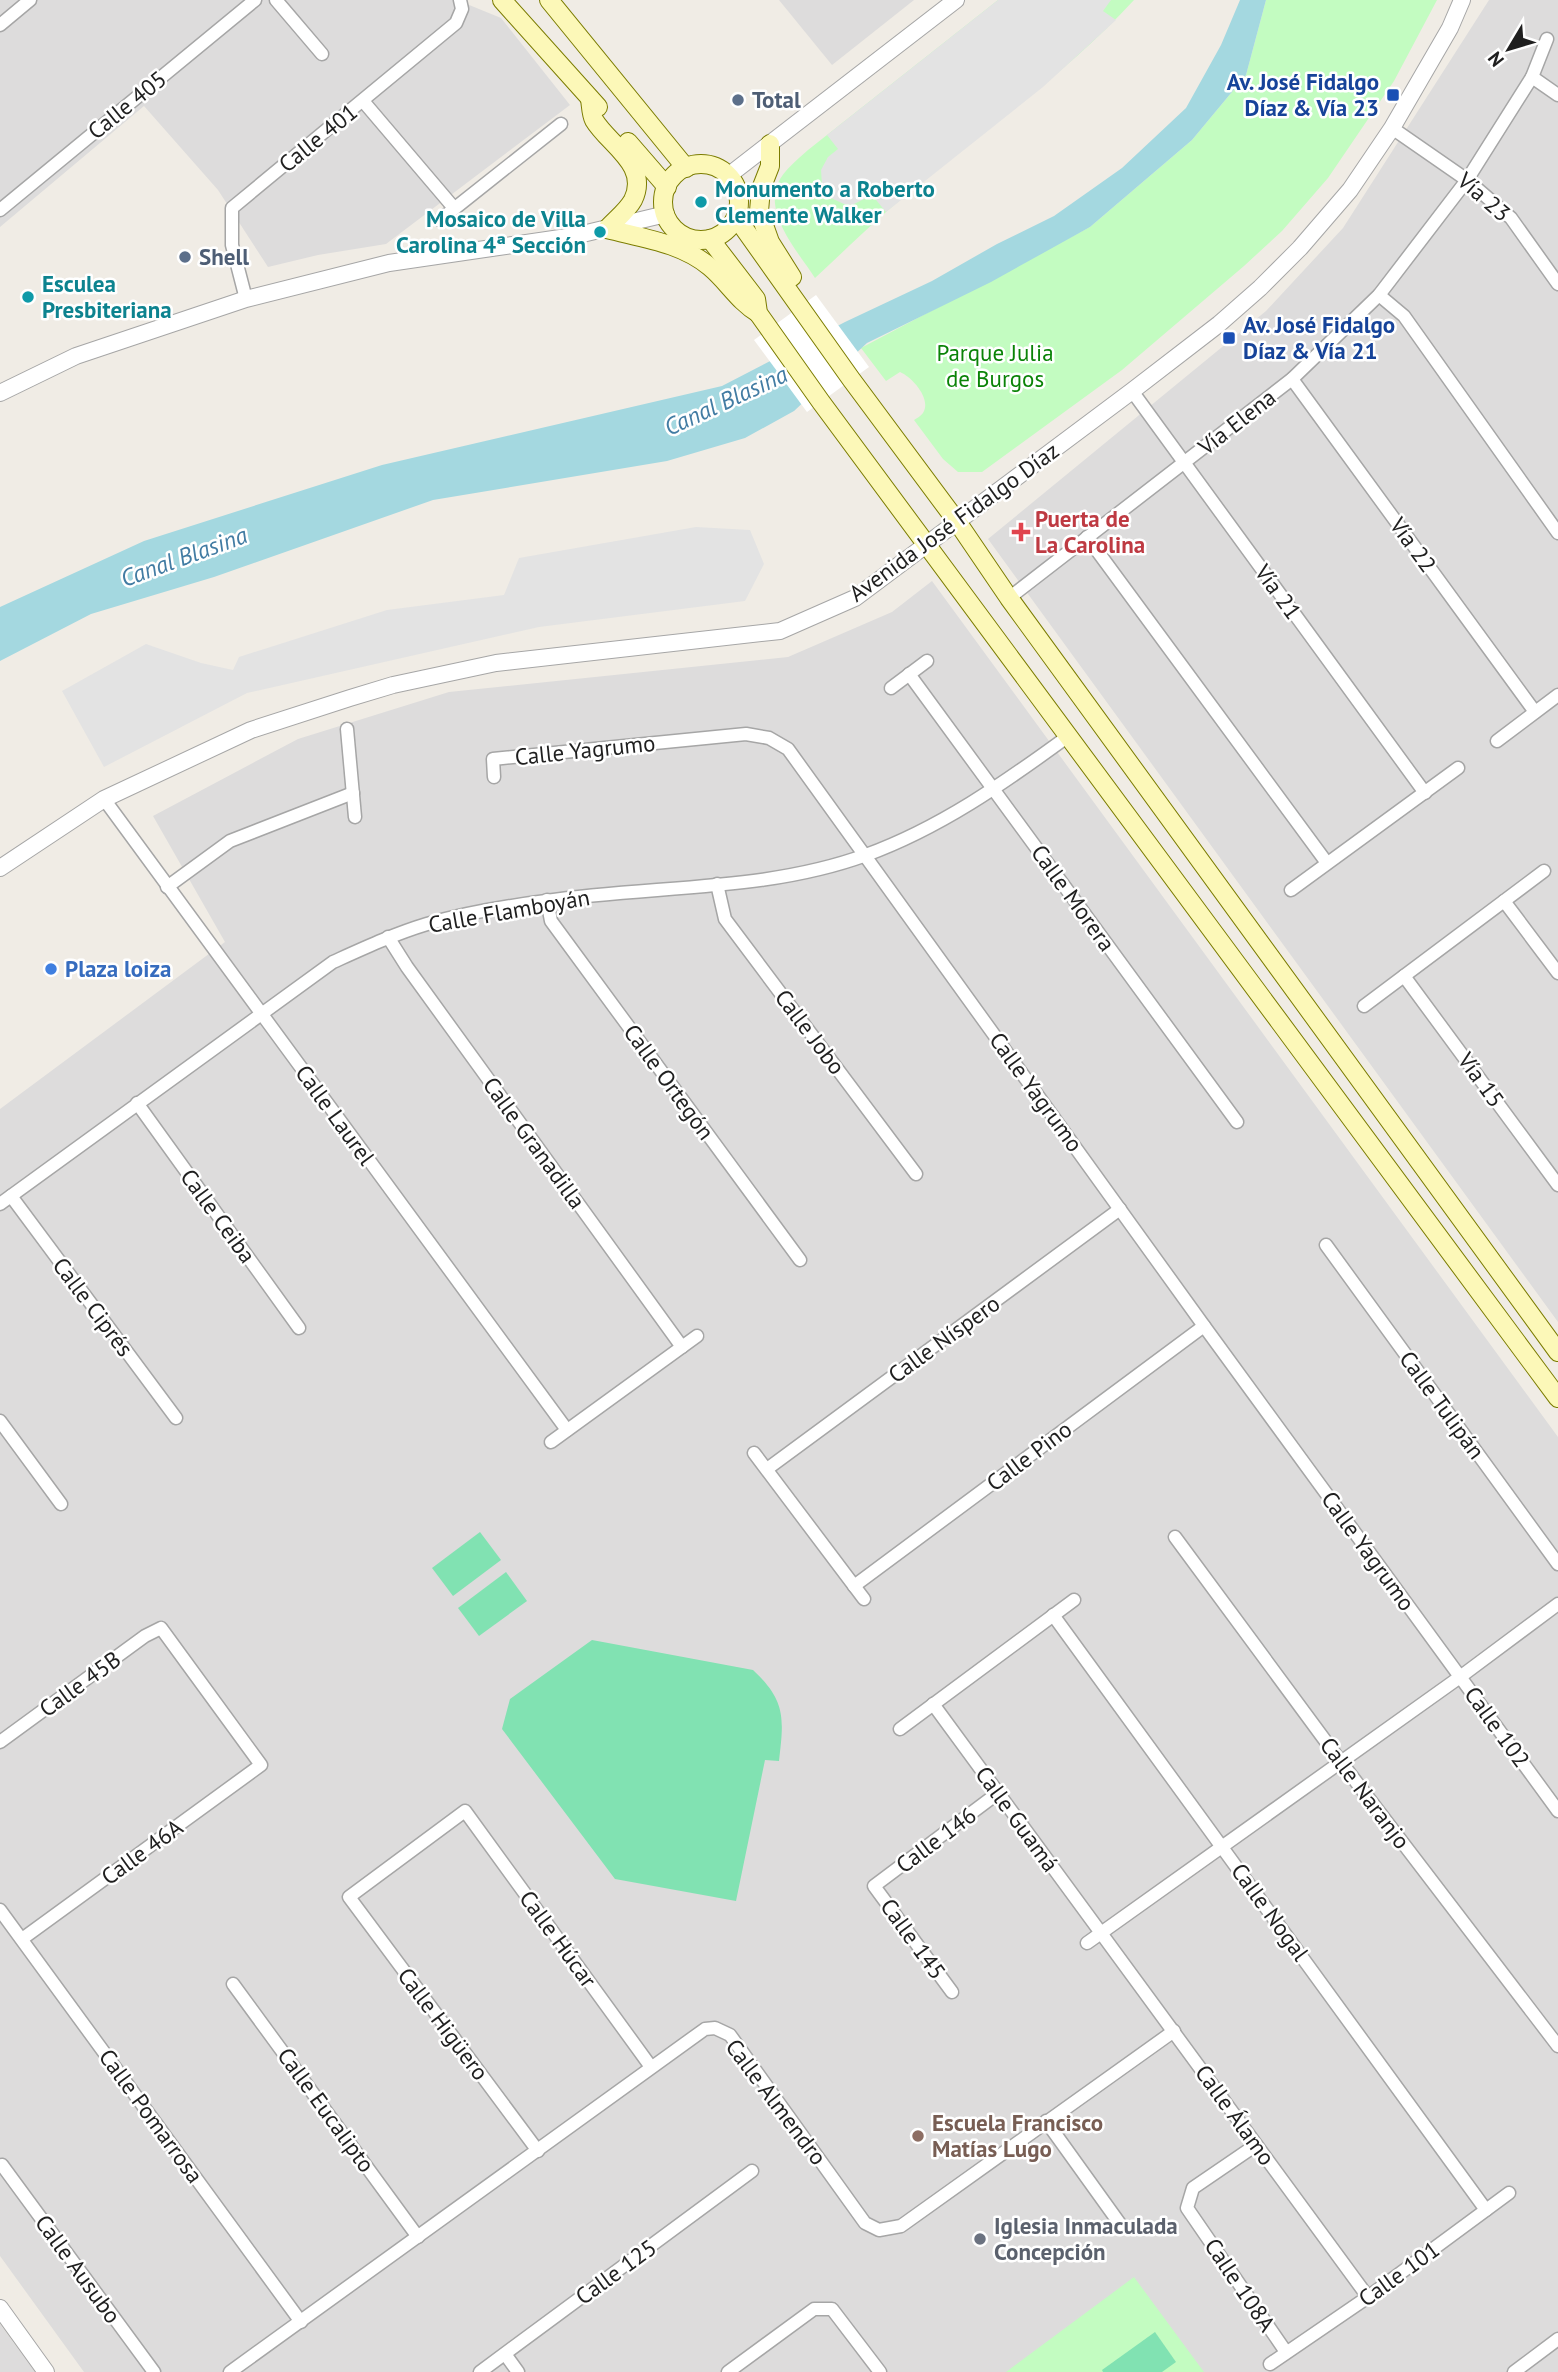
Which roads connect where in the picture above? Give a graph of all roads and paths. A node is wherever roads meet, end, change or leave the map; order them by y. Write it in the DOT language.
graph roads {
  1 [pos="30,0"];
  2 [pos="255,0"];
  3 [pos="276,0"];
  4 [pos="460,0"];
  5 [pos="502,0"];
  6 [pos="548,0"];
  7 [pos="956,0"];
  8 [pos="1462,0"];
  9 [pos="0,25"];
  10 [pos="1547,39"];
  11 [pos="322,54"];
  12 [pos="1532,76"];
  13 [pos="1558,95"];
  14 [pos="590,99"];
  15 [pos="363,101"];
  16 [pos="561,124"];
  17 [pos="1392,128"];
  18 [pos="770,144"];
  19 [pos="686,168"];
  20 [pos="728,176"];
  21 [pos="1467,180"];
  22 [pos="667,187"];
  23 [pos="454,208"];
  24 [pos="0,209"];
  25 [pos="666,214"];
  26 [pos="736,217"];
  27 [pos="440,220"];
  28 [pos="607,229"];
  29 [pos="710,239"];
  30 [pos="1558,284"];
  31 [pos="1379,295"];
  32 [pos="246,299"];
  33 [pos="804,303"];
  34 [pos="758,313"];
  35 [pos="1292,379"];
  36 [pos="1132,391"];
  37 [pos="0,393"];
  38 [pos="1185,463"];
  39 [pos="958,523"];
  40 [pos="1558,533"];
  41 [pos="1087,537"];
  42 [pos="927,545"];
  43 [pos="1009,598"];
  44 [pos="927,661"];
  45 [pos="909,674"];
  46 [pos="891,688"];
  47 [pos="1558,695"];
  48 [pos="1535,712"];
  49 [pos="347,729"];
  50 [pos="1067,737"];
  51 [pos="1497,741"];
  52 [pos="1458,768"];
  53 [pos="494,777"];
  54 [pos="995,790"];
  55 [pos="353,793"];
  56 [pos="1424,793"];
  57 [pos="104,799"];
  58 [pos="355,817"];
  59 [pos="866,856"];
  60 [pos="1327,863"];
  61 [pos="0,868"];
  62 [pos="1544,871"];
  63 [pos="718,884"];
  64 [pos="167,887"];
  65 [pos="1291,890"];
  66 [pos="547,901"];
  67 [pos="1504,901"];
  68 [pos="388,937"];
  69 [pos="1558,973"];
  70 [pos="1404,976"];
  71 [pos="1364,1006"];
  72 [pos="261,1013"];
  73 [pos="138,1103"];
  74 [pos="1237,1122"];
  75 [pos="916,1174"];
  76 [pos="1558,1185"];
  77 [pos="5,1200"];
  78 [pos="1121,1209"];
  79 [pos="1326,1245"];
  80 [pos="800,1260"];
  81 [pos="1204,1326"];
  82 [pos="299,1328"];
  83 [pos="697,1336"];
  84 [pos="682,1347"];
  85 [pos="1558,1352"];
  86 [pos="1558,1398"];
  87 [pos="176,1418"];
  88 [pos="0,1421"];
  89 [pos="567,1430"];
  90 [pos="551,1442"];
  91 [pos="754,1453"];
  92 [pos="767,1469"];
  93 [pos="61,1504"];
  94 [pos="1175,1537"];
  95 [pos="1558,1564"];
  96 [pos="854,1586"];
  97 [pos="864,1599"];
  98 [pos="1074,1600"];
  99 [pos="1558,1604"];
  100 [pos="1054,1615"];
  101 [pos="1460,1677"];
  102 [pos="933,1704"];
  103 [pos="900,1729"];
  104 [pos="0,1742"];
  105 [pos="1341,1762"];
  106 [pos="261,1765"];
  107 [pos="998,1794"];
  108 [pos="465,1811"];
  109 [pos="1558,1811"];
  110 [pos="1223,1847"];
  111 [pos="874,1886"];
  112 [pos="0,1910"];
  113 [pos="1101,1933"];
  114 [pos="22,1940"];
  115 [pos="1087,1943"];
  116 [pos="233,1984"];
  117 [pos="952,1992"];
  118 [pos="1174,2031"];
  119 [pos="1558,2046"];
  120 [pos="651,2067"];
  121 [pos="1046,2121"];
  122 [pos="1256,2145"];
  123 [pos="538,2151"];
  124 [pos="2,2165"];
  125 [pos="752,2171"];
  126 [pos="1509,2193"];
  127 [pos="1486,2210"];
  128 [pos="1120,2224"];
  129 [pos="418,2237"];
  130 [pos="1368,2297"];
  131 [pos="0,2308"];
  132 [pos="301,2322"];
  133 [pos="1558,2339"];
  134 [pos="1286,2352"];
  135 [pos="505,2354"];
  136 [pos="1270,2364"];
  137 [pos="46,2372"];
  138 [pos="154,2372"];
  139 [pos="230,2372"];
  140 [pos="480,2372"];
  141 [pos="518,2372"];
  142 [pos="728,2372"];
  143 [pos="880,2372"];
  144 [pos="1514,2372"];
  1 -- 9 [label="street"];
  2 -- 24 [label="street, Calle 405"];
  3 -- 11 [label="street"];
  4 -- 15 [label="street, Calle 401"];
  5 -- 14 [label="main road"];
  6 -- 19 [label="main road"];
  7 -- 18 [label="street"];
  8 -- 17 [label="street, Avenida José Fidalgo Díaz"];
  10 -- 12 [label="street, Vía Elena"];
  12 -- 13 [label="street"];
  12 -- 21 [label="street, Vía Elena"];
  14 -- 22 [label="main road"];
  14 -- 28 [label="main road"];
  15 -- 23 [label="street"];
  15 -- 32 [label="street, Calle 401"];
  16 -- 23 [label="street"];
  17 -- 21 [label="street, Vía 23"];
  17 -- 36 [label="street, Avenida José Fidalgo Díaz"];
  18 -- 20 [label="street"];
  18 -- 33 [label="main road"];
  19 -- 20 [label="main road"];
  19 -- 22 [label="main road"];
  20 -- 26 [label="main road"];
  21 -- 30 [label="street, Vía 23"];
  21 -- 31 [label="street, Vía Elena"];
  22 -- 25 [label="main road"];
  23 -- 27 [label="street"];
  25 -- 28 [label="street"];
  25 -- 29 [label="main road"];
  26 -- 29 [label="main road"];
  26 -- 33 [label="main road"];
  28 -- 32 [label="street"];
  28 -- 34 [label="main road"];
  29 -- 34 [label="main road"];
  31 -- 35 [label="street, Vía Elena"];
  31 -- 40 [label="street"];
  32 -- 37 [label="street"];
  33 -- 39 [label="main road"];
  34 -- 42 [label="main road"];
  35 -- 38 [label="street, Vía Elena"];
  35 -- 48 [label="street, Vía 22"];
  36 -- 38 [label="street, Vía 21"];
  36 -- 39 [label="street, Avenida José Fidalgo Díaz"];
  38 -- 41 [label="street, Vía Elena"];
  38 -- 56 [label="street, Vía 21"];
  39 -- 42 [label="street, Avenida José Fidalgo Díaz"];
  39 -- 43 [label="main road"];
  41 -- 43 [label="street, Vía Elena"];
  41 -- 60 [label="street"];
  42 -- 50 [label="main road"];
  42 -- 57 [label="street, Avenida José Fidalgo Díaz"];
  43 -- 85 [label="main road"];
  44 -- 45 [label="street"];
  45 -- 46 [label="street"];
  45 -- 54 [label="street, Calle Morera"];
  47 -- 48 [label="street"];
  48 -- 51 [label="street"];
  49 -- 55 [label="street"];
  50 -- 54 [label="street, Calle Flamboyán"];
  50 -- 86 [label="main road"];
  52 -- 56 [label="street"];
  53 -- 59 [label="street, Calle Yagrumo"];
  54 -- 59 [label="street, Calle Flamboyán"];
  54 -- 74 [label="street, Calle Morera"];
  55 -- 58 [label="street"];
  55 -- 64 [label="street"];
  56 -- 60 [label="street"];
  57 -- 61 [label="street, Avenida José Fidalgo Díaz"];
  57 -- 64 [label="street, Calle Laurel"];
  59 -- 63 [label="street, Calle Flamboyán"];
  59 -- 78 [label="street, Calle Yagrumo"];
  60 -- 65 [label="street"];
  62 -- 67 [label="street"];
  63 -- 66 [label="street, Calle Flamboyán"];
  63 -- 75 [label="street, Calle Jobo"];
  64 -- 72 [label="street, Calle Laurel"];
  66 -- 68 [label="street, Calle Flamboyán"];
  66 -- 80 [label="street, Calle Ortegón"];
  67 -- 69 [label="street"];
  67 -- 70 [label="street"];
  68 -- 72 [label="street, Calle Flamboyán"];
  68 -- 84 [label="street, Calle Granadilla"];
  70 -- 71 [label="street"];
  70 -- 76 [label="street, Vía 15"];
  72 -- 73 [label="street, Calle Flamboyán"];
  72 -- 89 [label="street, Calle Laurel"];
  73 -- 77 [label="street, Calle Flamboyán"];
  73 -- 82 [label="street, Calle Ceiba"];
  77 -- 87 [label="street, Calle Ciprés"];
  78 -- 81 [label="street, Calle Yagrumo"];
  78 -- 92 [label="street, Calle Níspero"];
  79 -- 95 [label="street, Calle Tulipán"];
  81 -- 96 [label="street, Calle Pino"];
  81 -- 101 [label="street, Calle Yagrumo"];
  83 -- 84 [label="street"];
  84 -- 89 [label="street"];
  88 -- 93 [label="street"];
  89 -- 90 [label="street"];
  91 -- 92 [label="street"];
  92 -- 96 [label="street"];
  94 -- 105 [label="street, Calle Naranjo"];
  96 -- 97 [label="street"];
  98 -- 100 [label="street"];
  99 -- 101 [label="street"];
  100 -- 102 [label="street"];
  100 -- 110 [label="street, Calle Nogal"];
  101 -- 105 [label="street"];
  101 -- 109 [label="street, Calle 102"];
  102 -- 103 [label="street"];
  102 -- 107 [label="street, Calle Guamá"];
  104 -- 106 [label="street, Calle 45B"];
  105 -- 110 [label="street"];
  105 -- 119 [label="street, Calle Naranjo"];
  106 -- 114 [label="street, Calle 46A"];
  107 -- 111 [label="street, Calle 146"];
  107 -- 113 [label="street, Calle Guamá"];
  108 -- 120 [label="street, Calle Húcar"];
  108 -- 123 [label="street, Calle Higüero"];
  110 -- 113 [label="street"];
  110 -- 127 [label="street, Calle Nogal"];
  111 -- 117 [label="street, Calle 145"];
  112 -- 114 [label="street, Calle Pomarrosa"];
  113 -- 115 [label="street"];
  113 -- 118 [label="street, Calle Álamo"];
  114 -- 132 [label="street, Calle Pomarrosa"];
  116 -- 129 [label="street, Calle Eucalipto"];
  118 -- 121 [label="street, Calle Almendro"];
  118 -- 122 [label="street, Calle Álamo"];
  120 -- 121 [label="street, Calle Almendro"];
  120 -- 123 [label="street, Calle Almendro"];
  121 -- 128 [label="street"];
  122 -- 130 [label="street, Calle Álamo"];
  122 -- 134 [label="street, Calle 108A"];
  123 -- 129 [label="street, Calle Almendro"];
  124 -- 138 [label="street, Calle Ausubo"];
  125 -- 135 [label="street, Calle 125"];
  126 -- 127 [label="street, Calle 101"];
  127 -- 130 [label="street, Calle 101"];
  129 -- 132 [label="street, Calle Almendro"];
  130 -- 134 [label="street, Calle 101"];
  131 -- 137 [label="street"];
  132 -- 139 [label="street, Calle Almendro"];
  133 -- 144 [label="street"];
  134 -- 136 [label="street, Calle 108A"];
  135 -- 140 [label="street, Calle 125"];
  135 -- 141 [label="street"];
  142 -- 143 [label="street"];
}
